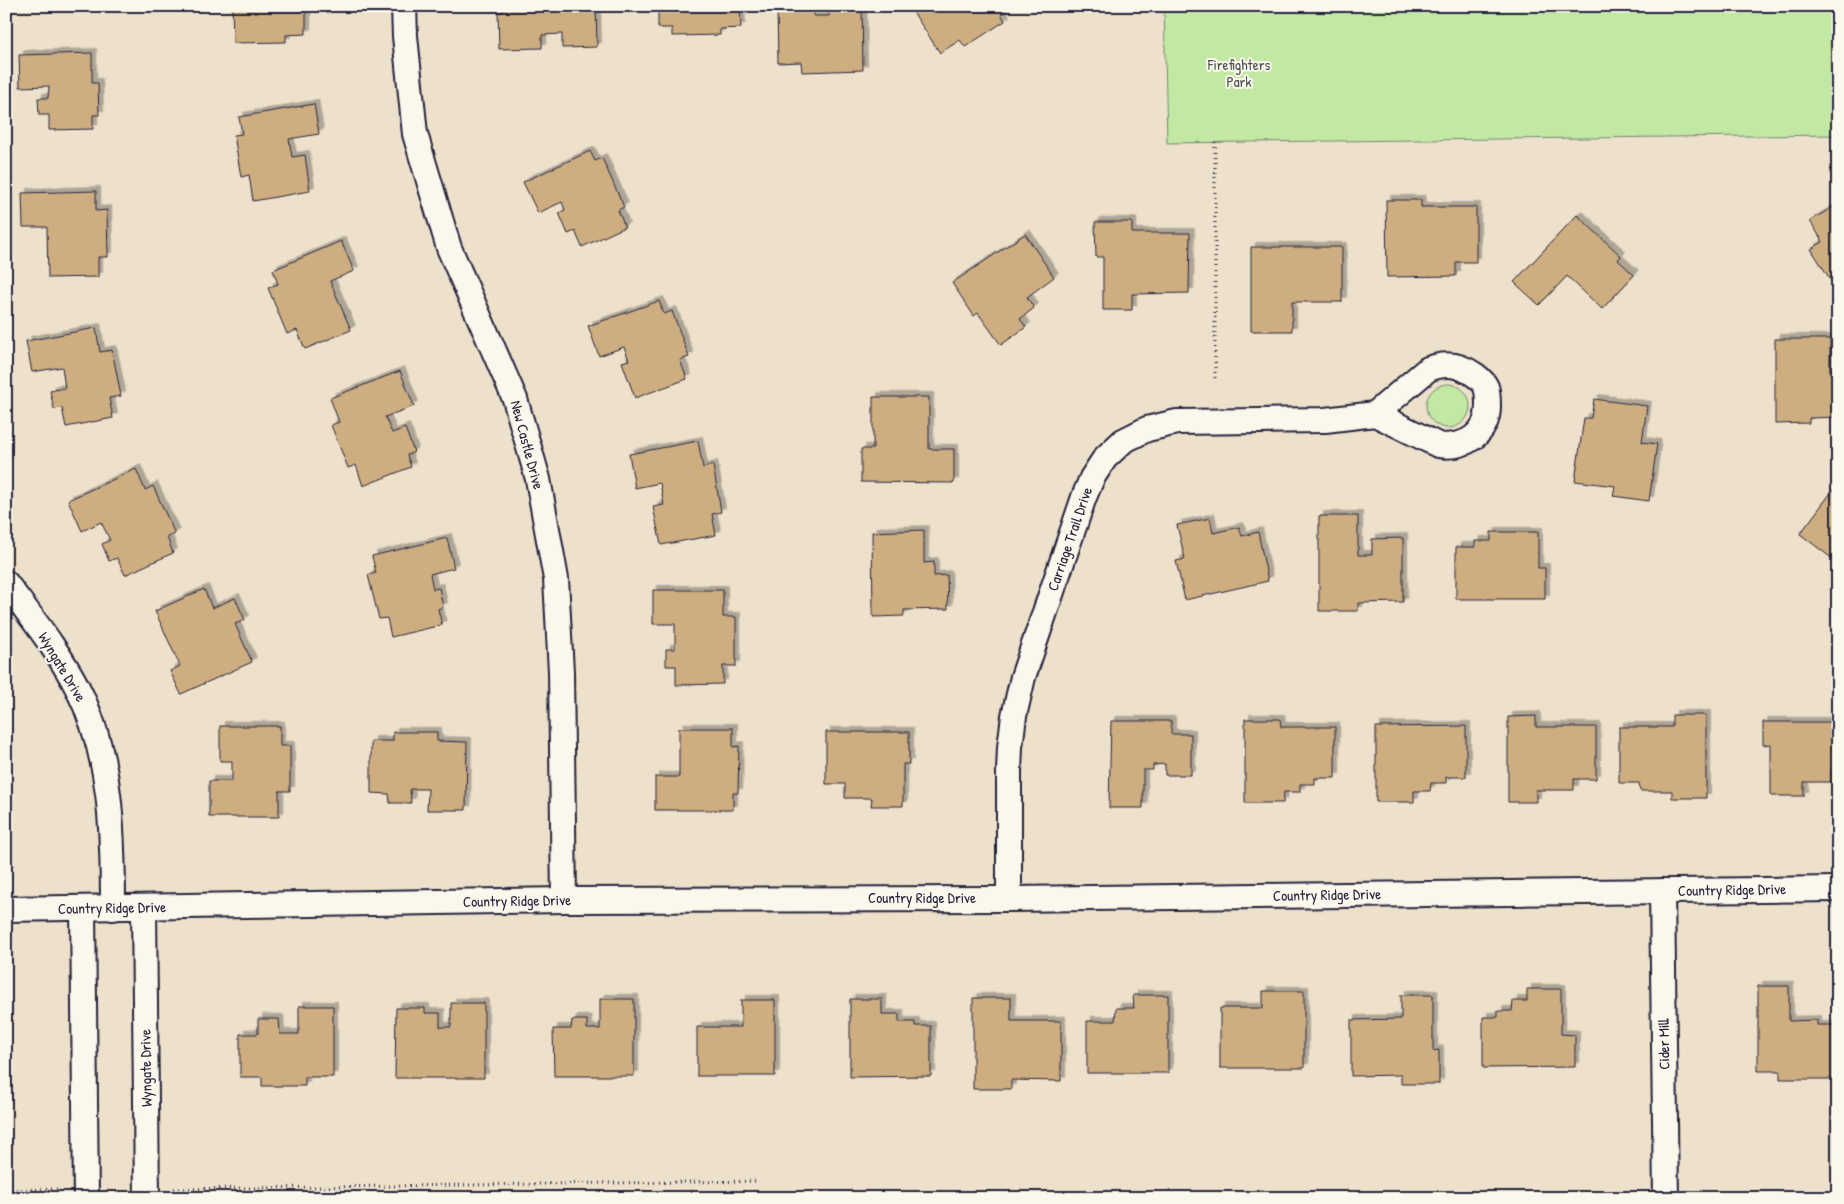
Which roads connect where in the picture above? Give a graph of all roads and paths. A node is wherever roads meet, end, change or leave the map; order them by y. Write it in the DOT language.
graph roads {
  1 [pos="404,6"];
  2 [pos="1215,142"];
  3 [pos="1215,382"];
  4 [pos="1375,414"];
  5 [pos="6,583"];
  6 [pos="1838,889"];
  7 [pos="1662,891"];
  8 [pos="1009,898"];
  9 [pos="564,900"];
  10 [pos="144,907"];
  11 [pos="83,908"];
  12 [pos="113,908"];
  13 [pos="6,909"];
  14 [pos="760,1181"];
  15 [pos="60,1189"];
  16 [pos="172,1189"];
  17 [pos="6,1190"];
  18 [pos="86,1198"];
  19 [pos="147,1198"];
  20 [pos="1666,1198"];
  1 -- 9 [label="street, New Castle Drive"];
  2 -- 3 [label="path"];
  4 -- 4 [label="street"];
  4 -- 8 [label="street, Carriage Trail Drive"];
  5 -- 12 [label="street, Wyngate Drive"];
  6 -- 7 [label="street, Country Ridge Drive"];
  7 -- 8 [label="street, Country Ridge Drive"];
  7 -- 20 [label="street, Cider Mill"];
  8 -- 9 [label="street, Country Ridge Drive"];
  9 -- 10 [label="street, Country Ridge Drive"];
  10 -- 12 [label="street, Country Ridge Drive"];
  10 -- 19 [label="street, Wyngate Drive"];
  11 -- 12 [label="street, Country Ridge Drive"];
  11 -- 13 [label="street, Country Ridge Drive"];
  11 -- 18 [label="street"];
  14 -- 16 [label="path"];
  15 -- 17 [label="path"];
}
